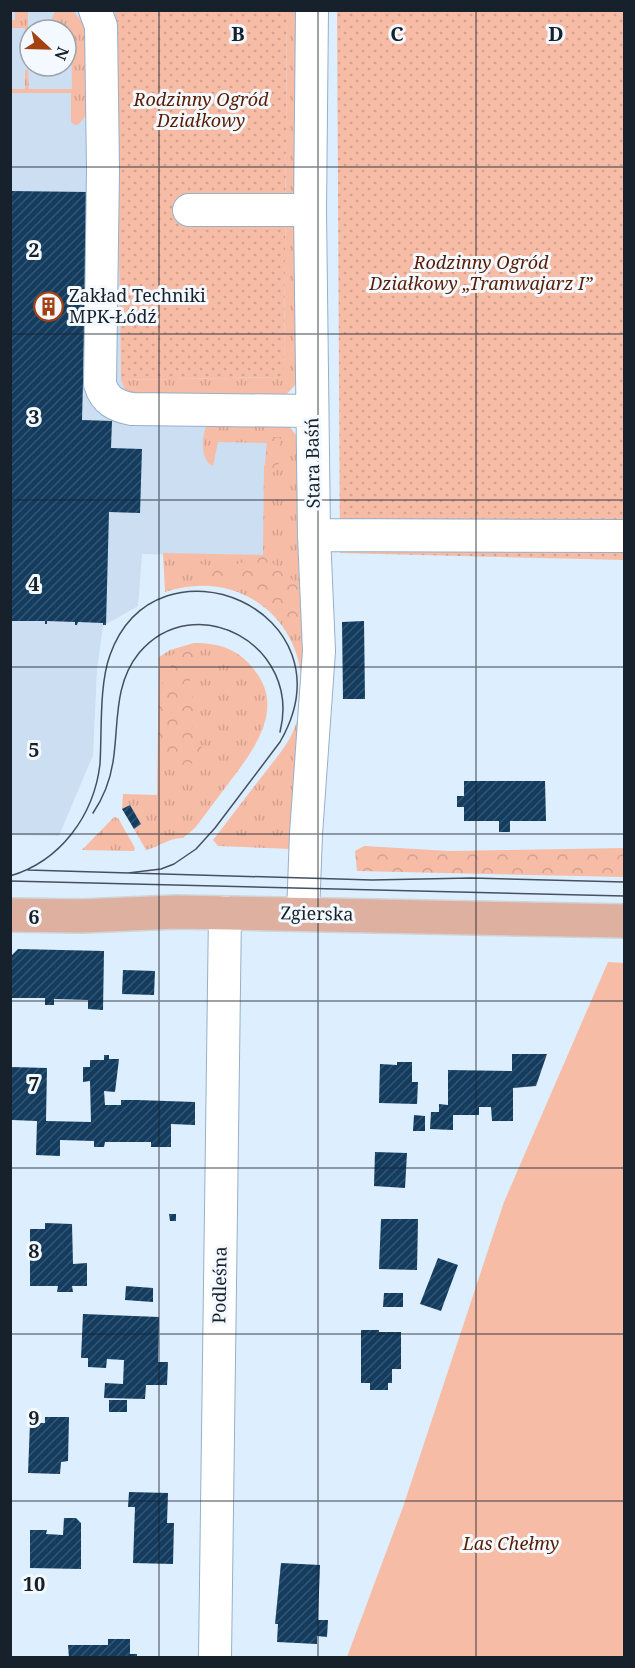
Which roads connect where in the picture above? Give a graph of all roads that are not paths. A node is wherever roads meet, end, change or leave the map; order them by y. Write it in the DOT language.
graph roads {
  1 [pos="95,10"];
  2 [pos="312,10"];
  3 [pos="189,210"];
  4 [pos="310,210"];
  5 [pos="312,411"];
  6 [pos="314,536"];
  7 [pos="624,536"];
  8 [pos="225,912"];
  9 [pos="303,914"];
  10 [pos="10,915"];
  11 [pos="624,921"];
  12 [pos="215,1658"];
  1 -- 5 [label="street"];
  2 -- 4 [label="street, Stara Baśń"];
  3 -- 4 [label="street"];
  4 -- 5 [label="street, Stara Baśń"];
  5 -- 6 [label="street, Stara Baśń"];
  6 -- 7 [label="street"];
  6 -- 9 [label="street, Stara Baśń"];
  8 -- 9 [label="main road, Zgierska"];
  8 -- 10 [label="main road, Zgierska"];
  8 -- 12 [label="street, Podleśna"];
  9 -- 11 [label="main road, Zgierska"];
}
